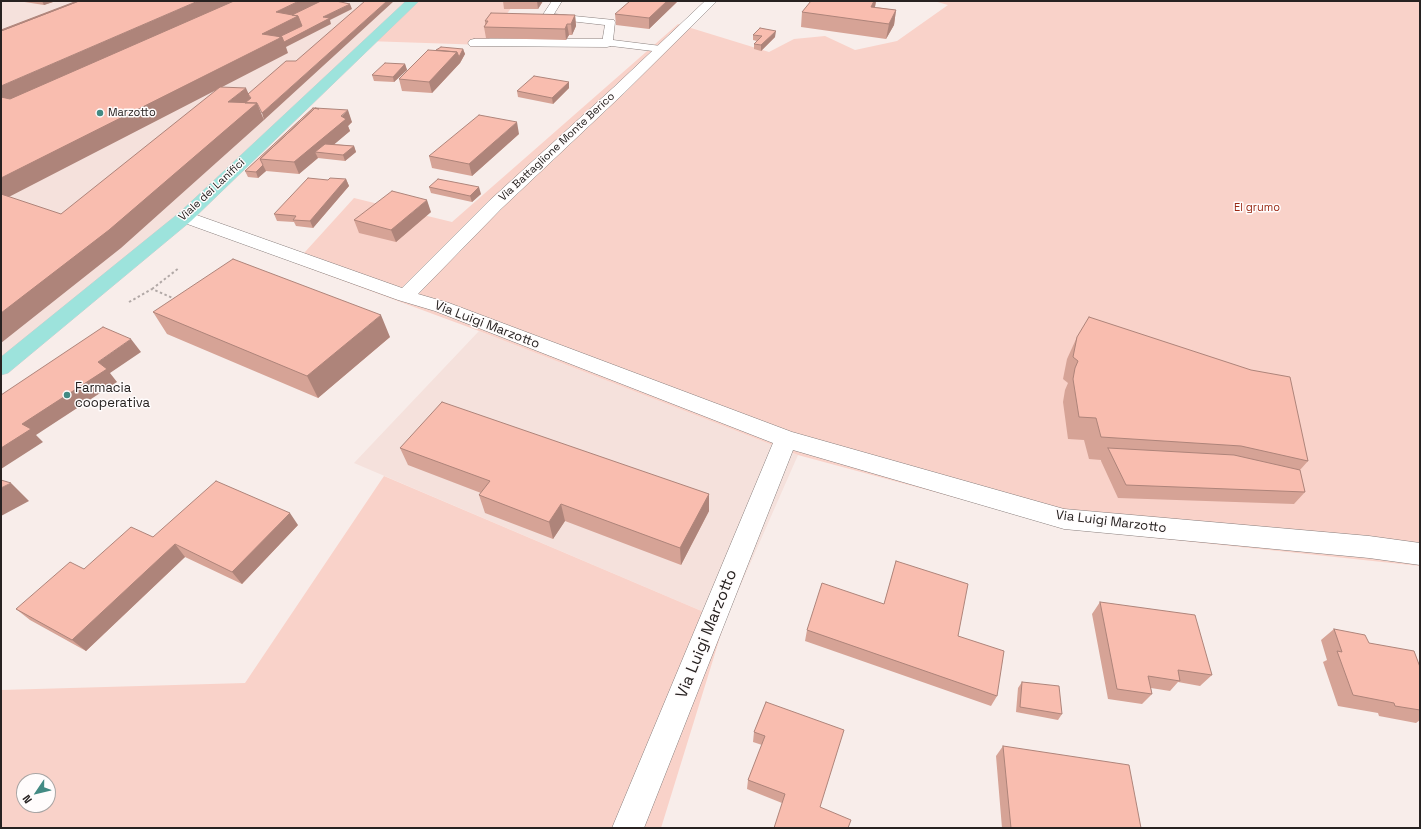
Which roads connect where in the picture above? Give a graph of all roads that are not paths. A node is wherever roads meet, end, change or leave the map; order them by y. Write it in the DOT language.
graph roads {
  1 [pos="413,1"];
  2 [pos="557,1"];
  3 [pos="711,1"];
  4 [pos="474,43"];
  5 [pos="607,43"];
  6 [pos="662,49"];
  7 [pos="185,217"];
  8 [pos="405,296"];
  9 [pos="1,368"];
  10 [pos="786,440"];
  11 [pos="1420,554"];
  12 [pos="628,828"];
  1 -- 7 [label="main road, Viale dei Lanifici"];
  2 -- 5 [label="lane"];
  3 -- 6 [label="street, Via Battaglione Monte Berico"];
  4 -- 5 [label="street"];
  5 -- 6 [label="lane"];
  6 -- 8 [label="street, Via Battaglione Monte Berico"];
  7 -- 8 [label="street, Via Luigi Marzotto"];
  7 -- 9 [label="main road, Viale dei Lanifici"];
  8 -- 10 [label="street, Via Luigi Marzotto"];
  10 -- 11 [label="street, Via Luigi Marzotto"];
  10 -- 12 [label="street, Via Luigi Marzotto"];
}
